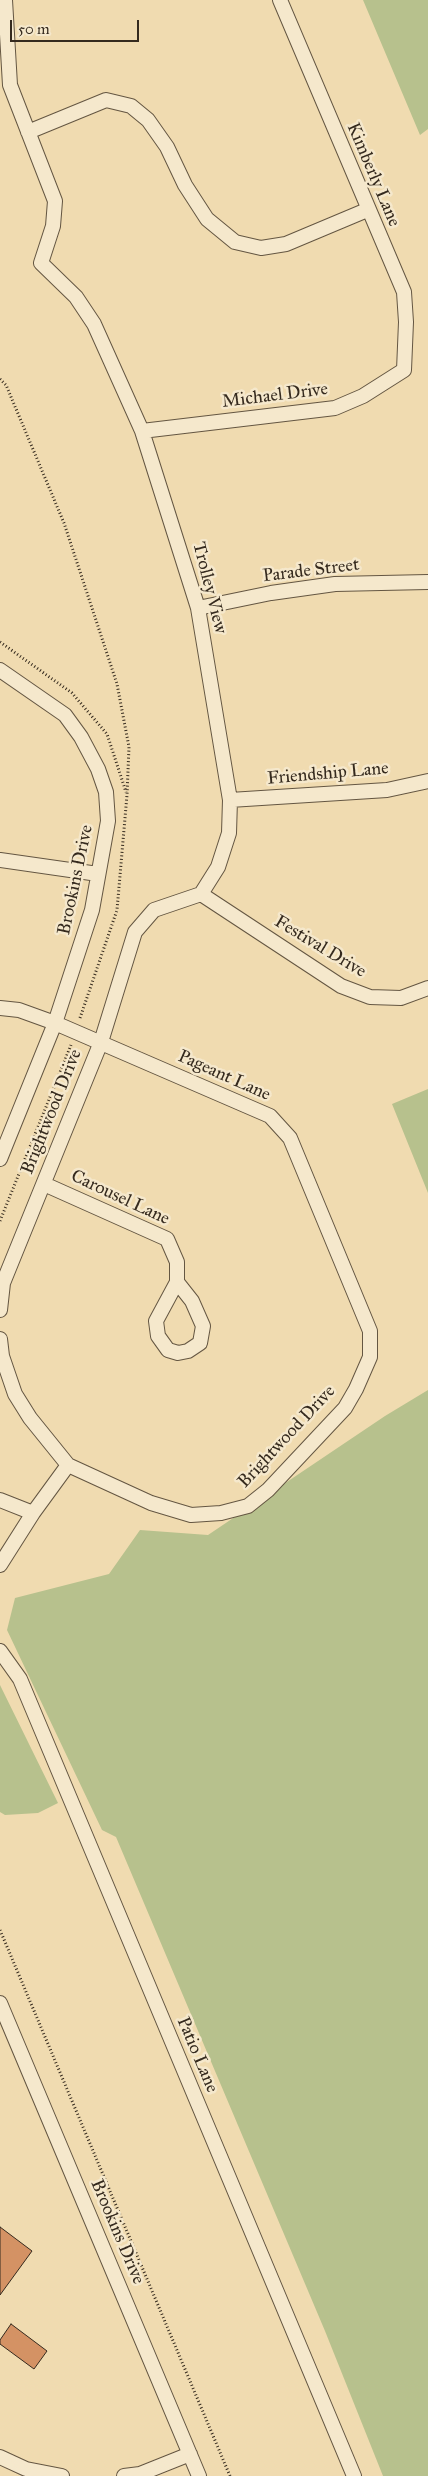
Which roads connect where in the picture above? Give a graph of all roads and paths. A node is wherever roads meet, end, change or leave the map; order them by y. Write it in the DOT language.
graph roads {
  1 [pos="5,0"];
  2 [pos="280,0"];
  3 [pos="28,132"];
  4 [pos="367,210"];
  5 [pos="404,370"];
  6 [pos="0,379"];
  7 [pos="142,431"];
  8 [pos="428,582"];
  9 [pos="198,608"];
  10 [pos="0,670"];
  11 [pos="428,781"];
  12 [pos="230,800"];
  13 [pos="0,860"];
  14 [pos="98,874"];
  15 [pos="201,894"];
  16 [pos="428,988"];
  17 [pos="0,1008"];
  18 [pos="80,1019"];
  19 [pos="55,1023"];
  20 [pos="101,1042"];
  21 [pos="68,1054"];
  22 [pos="0,1159"];
  23 [pos="44,1184"];
  24 [pos="0,1221"];
  25 [pos="177,1282"];
  26 [pos="0,1310"];
  27 [pos="370,1331"];
  28 [pos="0,1339"];
  29 [pos="68,1465"];
  30 [pos="0,1500"];
  31 [pos="33,1513"];
  32 [pos="0,1565"];
  33 [pos="0,1651"];
  34 [pos="0,1930"];
  35 [pos="0,2003"];
  36 [pos="190,2454"];
  37 [pos="0,2457"];
  38 [pos="62,2476"];
  39 [pos="124,2476"];
  40 [pos="199,2476"];
  41 [pos="230,2476"];
  42 [pos="354,2476"];
  1 -- 3 [label="street"];
  2 -- 4 [label="street, Kimberly Lane"];
  3 -- 4 [label="street"];
  3 -- 7 [label="street, Trolley View"];
  4 -- 5 [label="street, Kimberly Lane"];
  5 -- 7 [label="street, Michael Drive"];
  6 -- 18 [label="path"];
  7 -- 9 [label="street, Trolley View"];
  8 -- 9 [label="street, Parade Street"];
  9 -- 12 [label="street, Trolley View"];
  10 -- 14 [label="street, Brookins Drive"];
  11 -- 12 [label="street, Friendship Lane"];
  12 -- 15 [label="street, Trolley View"];
  13 -- 14 [label="street"];
  14 -- 19 [label="street, Brookins Drive"];
  15 -- 16 [label="street, Festival Drive"];
  15 -- 20 [label="street"];
  17 -- 19 [label="street, Pageant Lane"];
  19 -- 20 [label="street, Pageant Lane"];
  19 -- 22 [label="street, Brookins Drive"];
  20 -- 23 [label="street, Brightwood Drive"];
  20 -- 27 [label="street, Pageant Lane"];
  21 -- 24 [label="path"];
  23 -- 25 [label="street, Carousel Lane"];
  23 -- 26 [label="street, Brightwood Drive"];
  25 -- 25 [label="street"];
  27 -- 29 [label="street, Brightwood Drive"];
  28 -- 29 [label="street, Brightwood Drive"];
  29 -- 31 [label="street"];
  30 -- 31 [label="street"];
  31 -- 32 [label="street"];
  33 -- 42 [label="street, Patio Lane"];
  34 -- 41 [label="path"];
  35 -- 36 [label="street, Brookins Drive"];
  36 -- 39 [label="street"];
  36 -- 40 [label="street, Brookins Drive"];
  37 -- 38 [label="street"];
}
